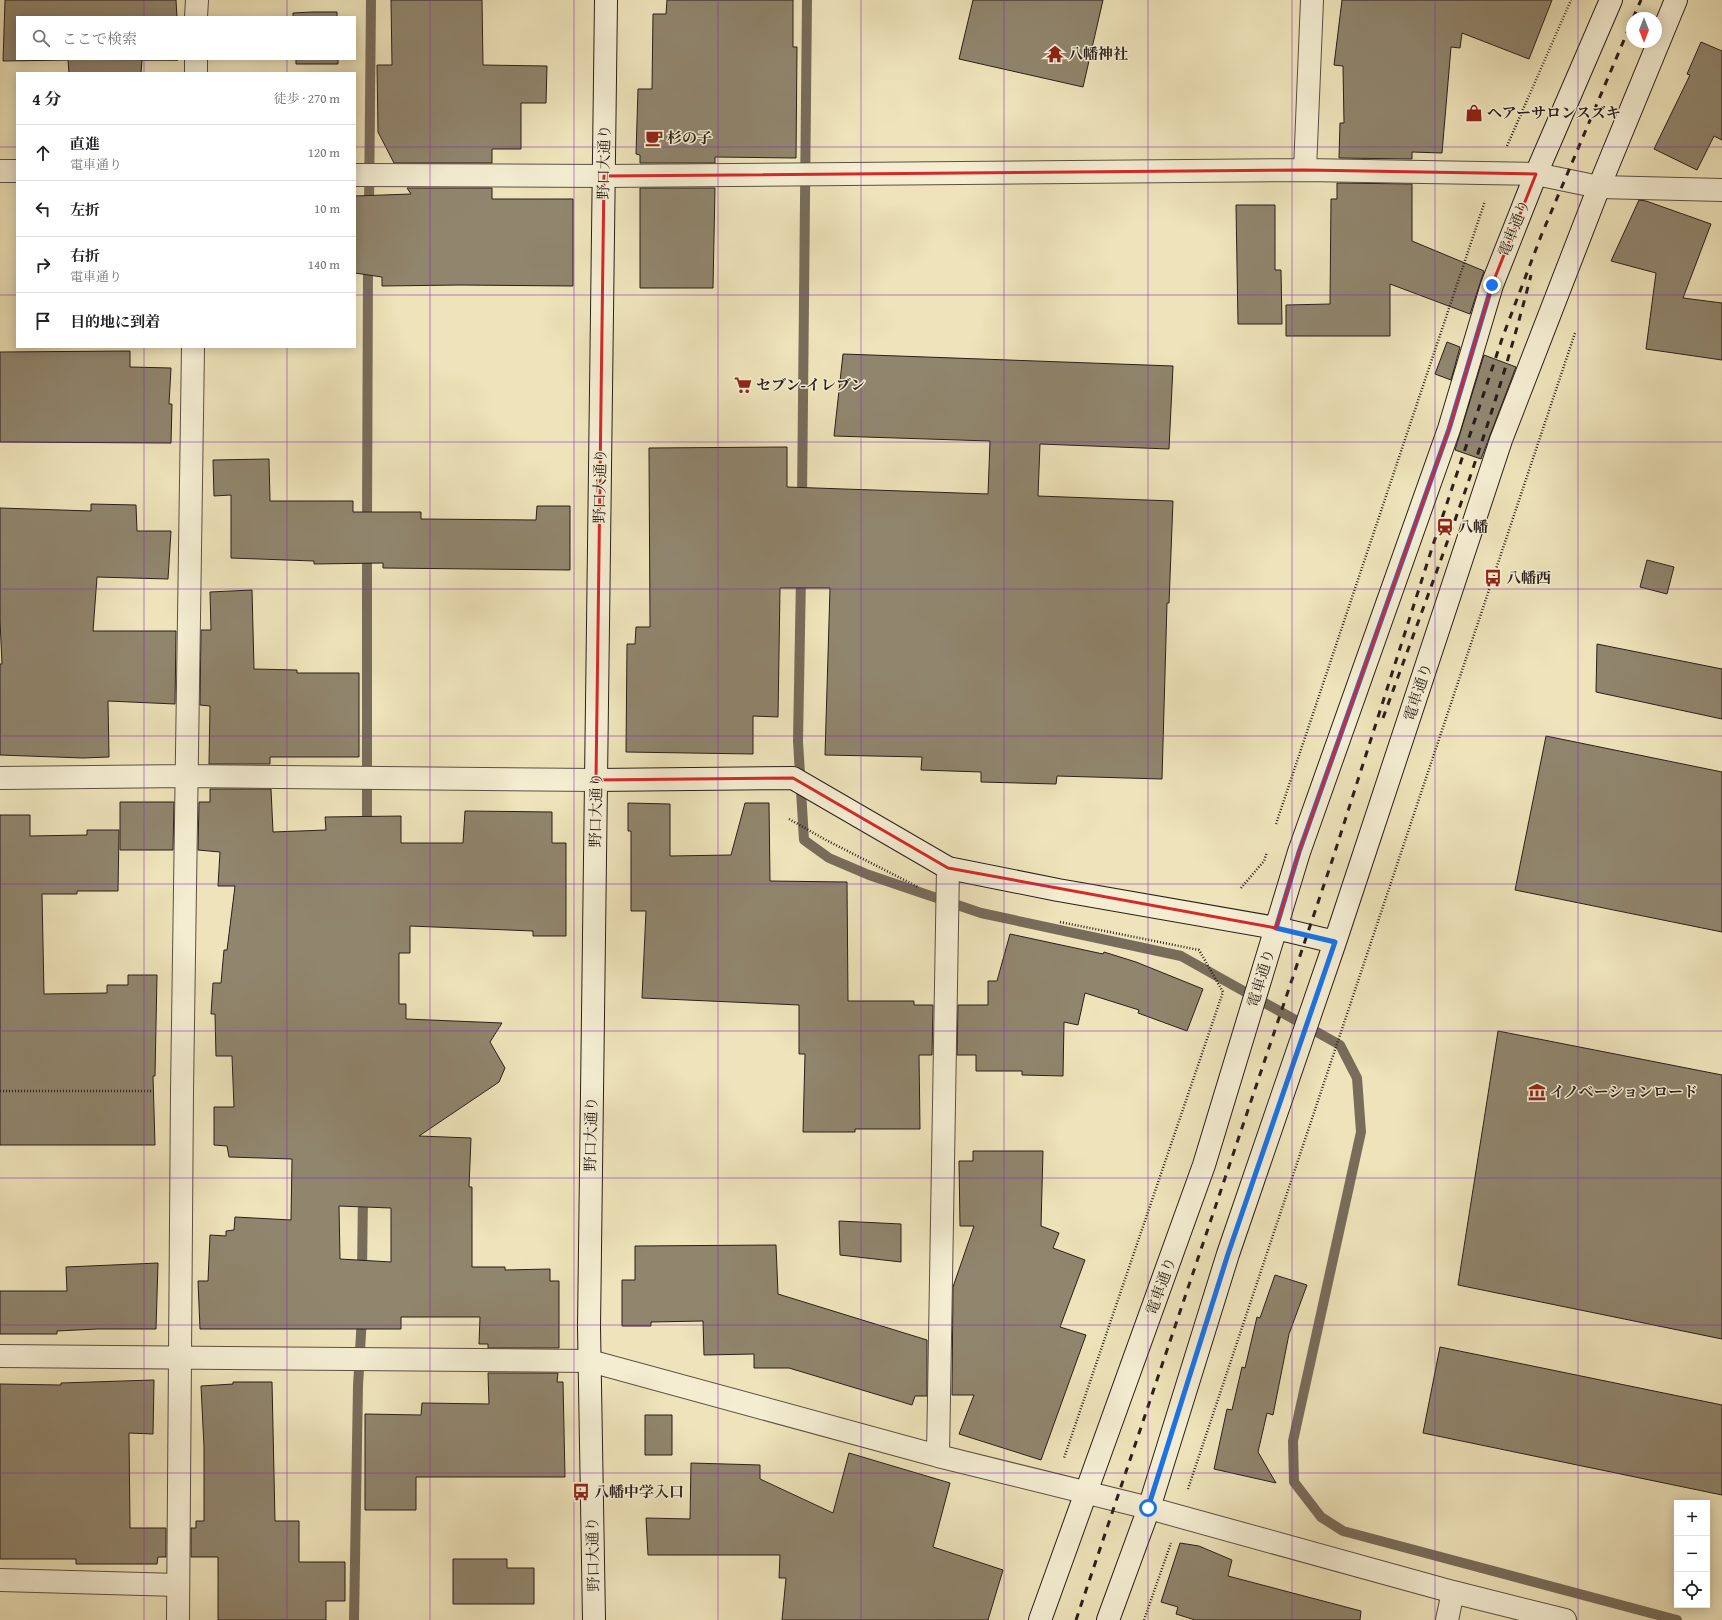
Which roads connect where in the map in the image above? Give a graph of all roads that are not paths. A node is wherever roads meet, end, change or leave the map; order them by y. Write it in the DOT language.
graph roads {
  1 [pos="197,0"];
  2 [pos="606,0"];
  3 [pos="1312,0"];
  4 [pos="1610,0"];
  5 [pos="1676,0"];
  6 [pos="196,16"];
  7 [pos="196,60"];
  8 [pos="196,72"];
  9 [pos="1305,170"];
  10 [pos="0,171"];
  11 [pos="16,171"];
  12 [pos="1536,174"];
  13 [pos="356,175"];
  14 [pos="604,176"];
  15 [pos="1599,187"];
  16 [pos="1722,190"];
  17 [pos="192,348"];
  18 [pos="186,776"];
  19 [pos="0,778"];
  20 [pos="596,780"];
  21 [pos="948,868"];
  22 [pos="1276,928"];
  23 [pos="1335,942"];
  24 [pos="0,1356"];
  25 [pos="181,1359"];
  26 [pos="590,1361"];
  27 [pos="938,1456"];
  28 [pos="1087,1493"];
  29 [pos="1148,1508"];
  30 [pos="0,1580"];
  31 [pos="178,1585"];
  32 [pos="1453,1592"];
  33 [pos="178,1620"];
  34 [pos="594,1620"];
  35 [pos="1040,1620"];
  36 [pos="1108,1620"];
  37 [pos="1447,1620"];
  38 [pos="1564,1620"];
  1 -- 6 [label="street"];
  2 -- 14 [label="street, 野口大通り"];
  3 -- 9 [label="street"];
  4 -- 12 [label="street, 電車通り"];
  5 -- 15 [label="street, 電車通り"];
  7 -- 8 [label="street"];
  9 -- 12 [label="street"];
  9 -- 14 [label="street"];
  10 -- 11 [label="street"];
  12 -- 15 [label="street"];
  12 -- 22 [label="street, 電車通り"];
  13 -- 14 [label="street"];
  14 -- 20 [label="street, 野口大通り"];
  15 -- 16 [label="street"];
  15 -- 23 [label="street, 電車通り"];
  17 -- 18 [label="street"];
  18 -- 19 [label="street"];
  18 -- 20 [label="street"];
  18 -- 25 [label="street"];
  20 -- 21 [label="street"];
  20 -- 26 [label="street, 野口大通り"];
  21 -- 22 [label="street"];
  21 -- 27 [label="street"];
  22 -- 23 [label="street"];
  22 -- 28 [label="street, 電車通り"];
  23 -- 29 [label="street, 電車通り"];
  24 -- 25 [label="street"];
  25 -- 26 [label="street"];
  25 -- 31 [label="street"];
  26 -- 27 [label="street"];
  26 -- 34 [label="street, 野口大通り"];
  27 -- 28 [label="street"];
  28 -- 29 [label="street"];
  28 -- 35 [label="street, 電車通り"];
  29 -- 32 [label="street"];
  29 -- 36 [label="street, 電車通り"];
  30 -- 31 [label="street"];
  31 -- 33 [label="street"];
  32 -- 37 [label="street"];
  32 -- 38 [label="street"];
}
